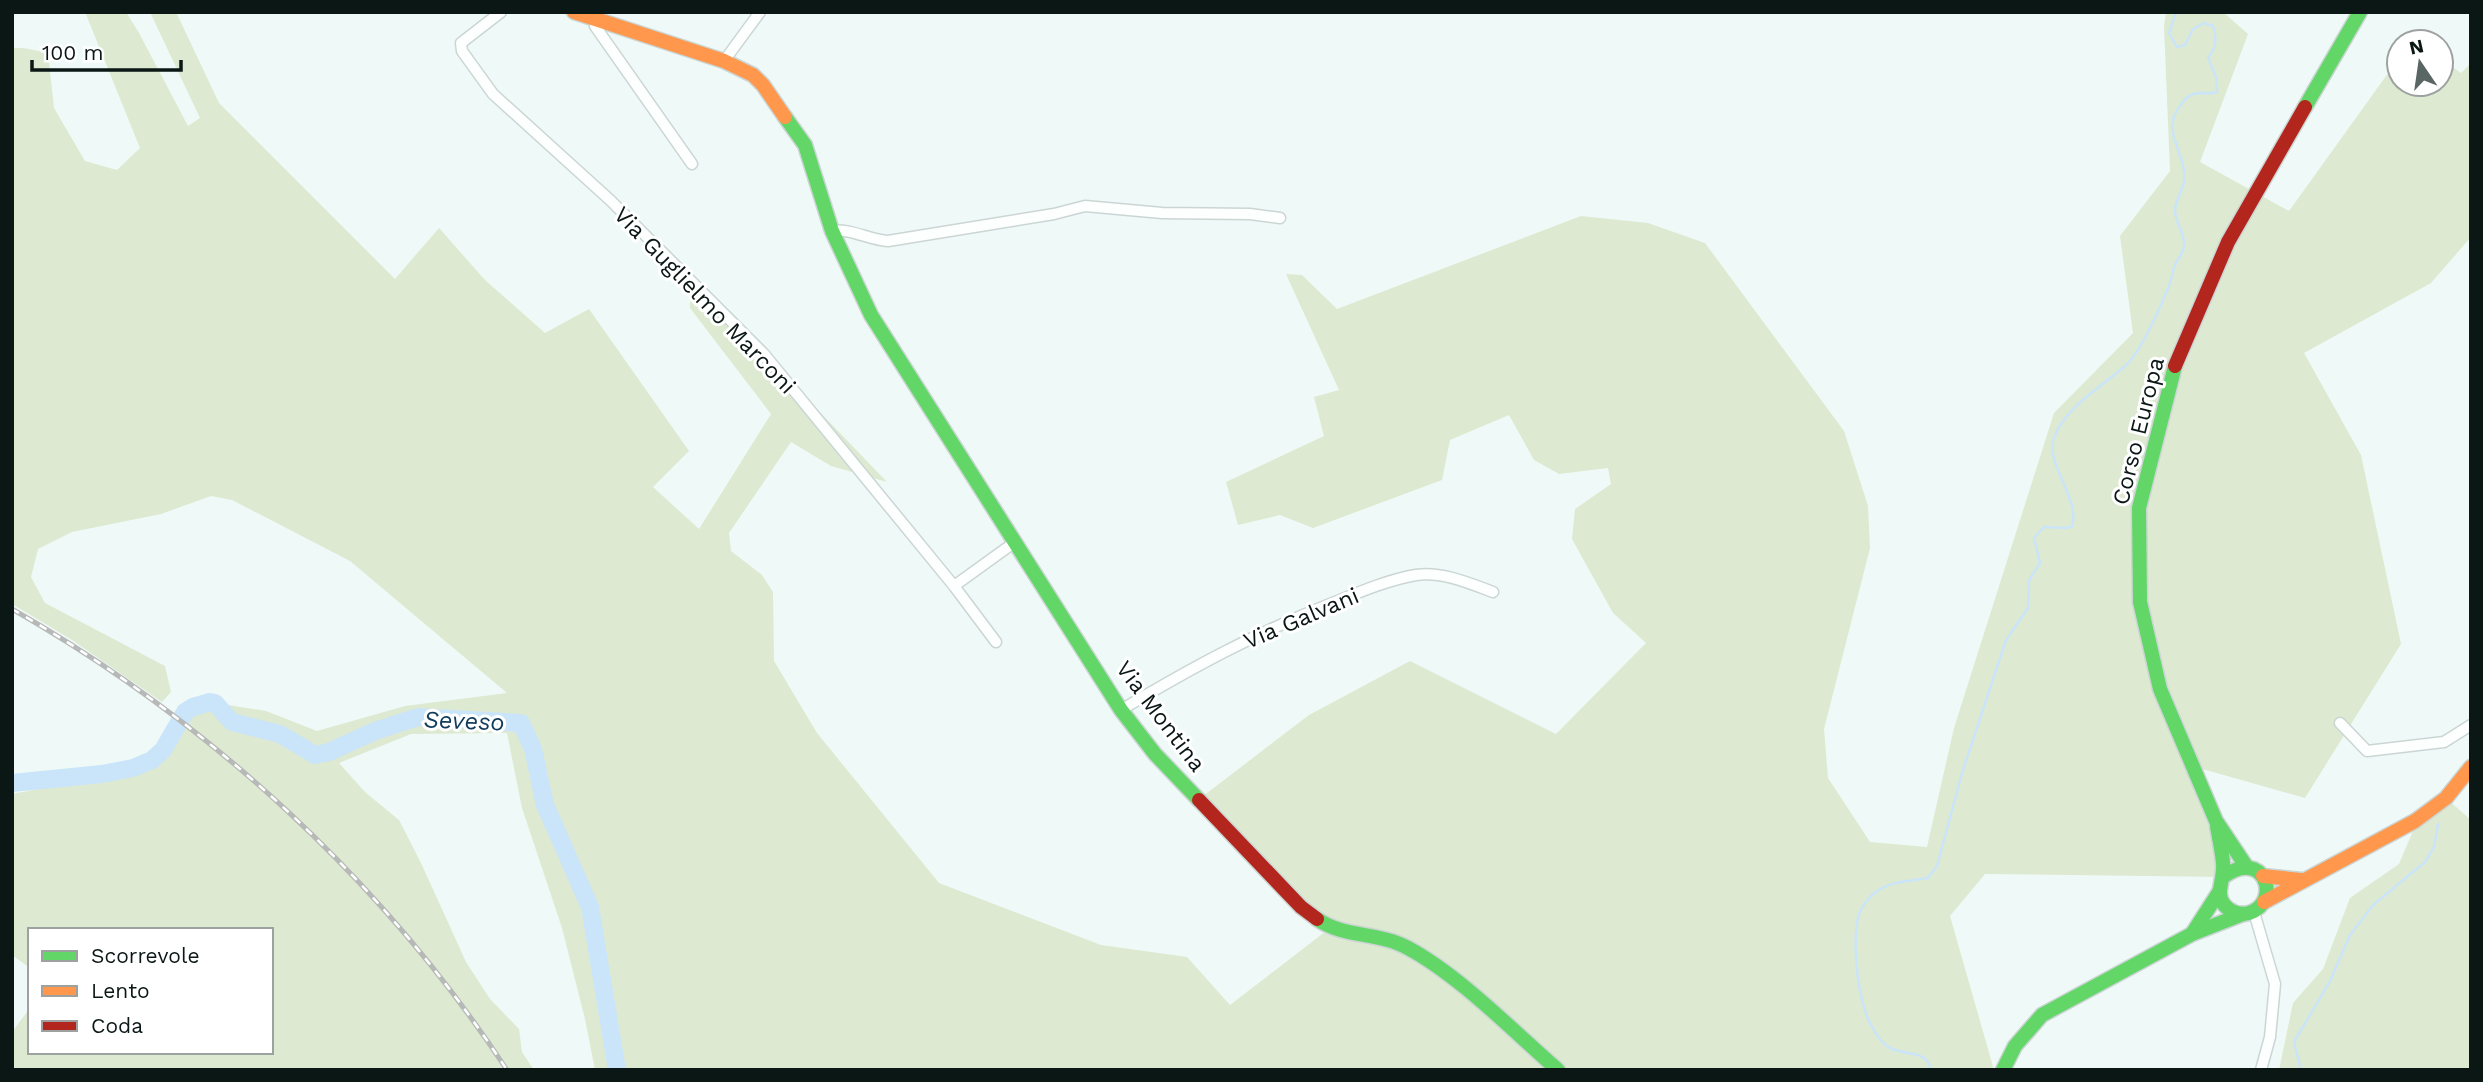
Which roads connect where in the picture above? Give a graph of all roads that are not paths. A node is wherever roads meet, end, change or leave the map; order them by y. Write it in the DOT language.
graph roads {
  1 [pos="500,12"];
  2 [pos="574,12"];
  3 [pos="760,12"];
  4 [pos="2358,16"];
  5 [pos="596,20"];
  6 [pos="724,61"];
  7 [pos="692,164"];
  8 [pos="1280,218"];
  9 [pos="832,231"];
  10 [pos="1014,542"];
  11 [pos="954,586"];
  12 [pos="1493,592"];
  13 [pos="996,642"];
  14 [pos="1121,710"];
  15 [pos="2340,723"];
  16 [pos="2471,725"];
  17 [pos="2469,774"];
  18 [pos="2217,821"];
  19 [pos="2246,866"];
  20 [pos="2263,876"];
  21 [pos="2223,877"];
  22 [pos="2301,880"];
  23 [pos="2219,892"];
  24 [pos="2254,909"];
  25 [pos="2192,934"];
  26 [pos="1558,1070"];
  27 [pos="2003,1070"];
  28 [pos="2261,1070"];
  1 -- 11 [label="street, Via Guglielmo Marconi"];
  2 -- 5 [label="main road, Via Montina"];
  3 -- 6 [label="street"];
  4 -- 18 [label="main road, Corso Europa"];
  5 -- 6 [label="main road, Via Montina"];
  5 -- 7 [label="street"];
  6 -- 9 [label="main road, Via Montina"];
  8 -- 9 [label="street"];
  9 -- 10 [label="main road, Via Montina"];
  10 -- 11 [label="street"];
  10 -- 14 [label="main road, Via Montina"];
  11 -- 13 [label="street, Via Guglielmo Marconi"];
  12 -- 14 [label="street, Via Galvani"];
  14 -- 26 [label="main road, Via Montina"];
  15 -- 16 [label="street"];
  17 -- 22 [label="main road"];
  18 -- 19 [label="main road, Corso Europa"];
  18 -- 21 [label="main road"];
  19 -- 20 [label="main road"];
  19 -- 21 [label="main road"];
  20 -- 22 [label="main road"];
  20 -- 24 [label="main road"];
  21 -- 23 [label="main road"];
  22 -- 24 [label="main road"];
  23 -- 24 [label="main road"];
  23 -- 25 [label="main road"];
  24 -- 25 [label="main road"];
  24 -- 28 [label="street"];
  25 -- 27 [label="main road"];
}
